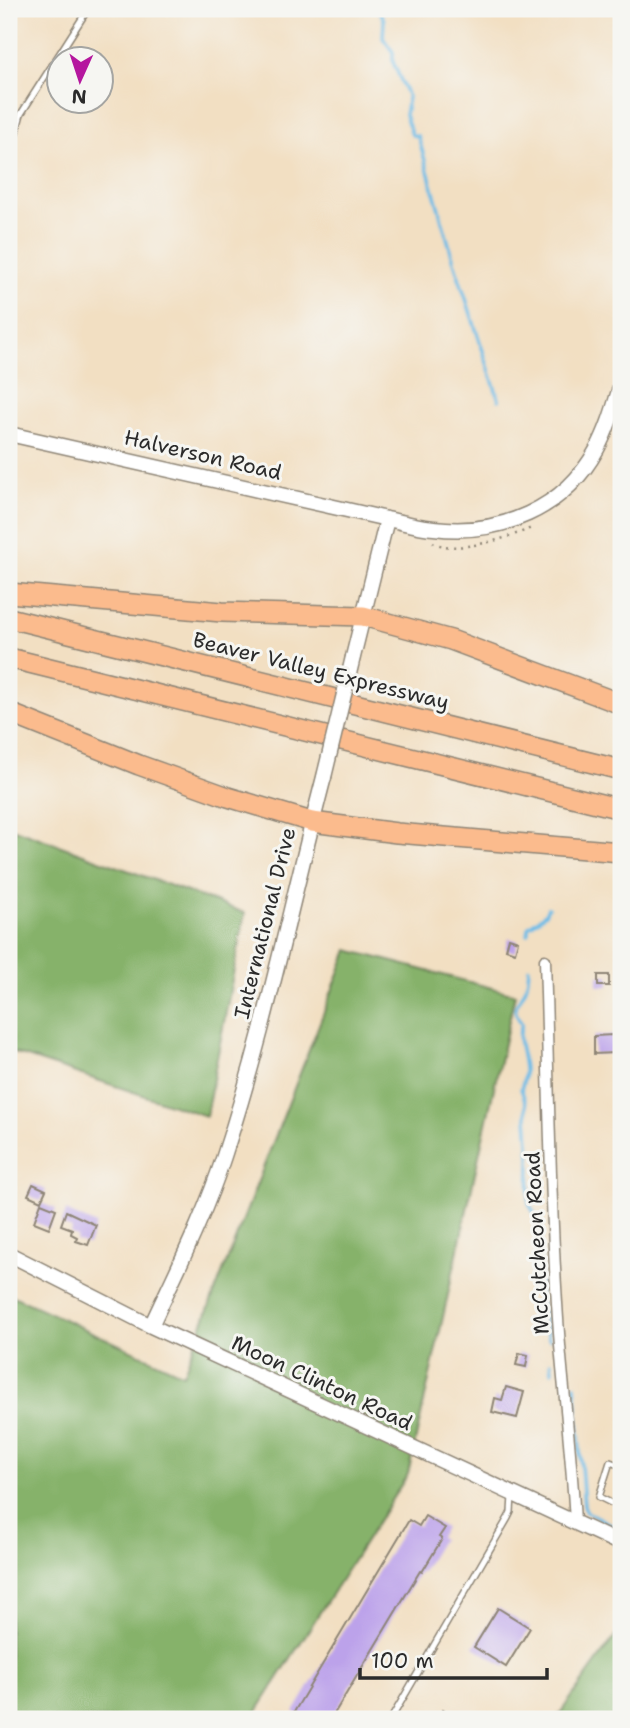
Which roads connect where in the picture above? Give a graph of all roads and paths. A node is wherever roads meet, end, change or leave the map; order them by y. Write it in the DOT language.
graph roads {
  1 [pos="88,9"];
  2 [pos="9,158"];
  3 [pos="621,384"];
  4 [pos="9,434"];
  5 [pos="387,519"];
  6 [pos="9,593"];
  7 [pos="363,616"];
  8 [pos="9,618"];
  9 [pos="9,658"];
  10 [pos="621,704"];
  11 [pos="9,713"];
  12 [pos="621,769"];
  13 [pos="621,809"];
  14 [pos="312,822"];
  15 [pos="621,852"];
  16 [pos="545,960"];
  17 [pos="9,1254"];
  18 [pos="151,1326"];
  19 [pos="621,1466"];
  20 [pos="512,1495"];
  21 [pos="621,1508"];
  22 [pos="575,1523"];
  23 [pos="621,1545"];
  24 [pos="391,1719"];
  1 -- 2 [label="lane"];
  3 -- 5 [label="street, Halverson Road"];
  4 -- 5 [label="street, Halverson Road"];
  5 -- 7 [label="street, International Drive"];
  6 -- 7 [label="highway"];
  7 -- 10 [label="highway"];
  7 -- 14 [label="street, International Drive, bridge"];
  8 -- 12 [label="highway, Beaver Valley Expressway"];
  9 -- 13 [label="highway"];
  11 -- 14 [label="highway"];
  14 -- 15 [label="highway"];
  14 -- 18 [label="street, International Drive"];
  16 -- 22 [label="street, McCutcheon Road"];
  17 -- 18 [label="street, Moon Clinton Road"];
  18 -- 20 [label="street, Moon Clinton Road"];
  19 -- 21 [label="lane"];
  20 -- 22 [label="street, Moon Clinton Road"];
  20 -- 24 [label="lane"];
  22 -- 23 [label="street, Moon Clinton Road"];
}
